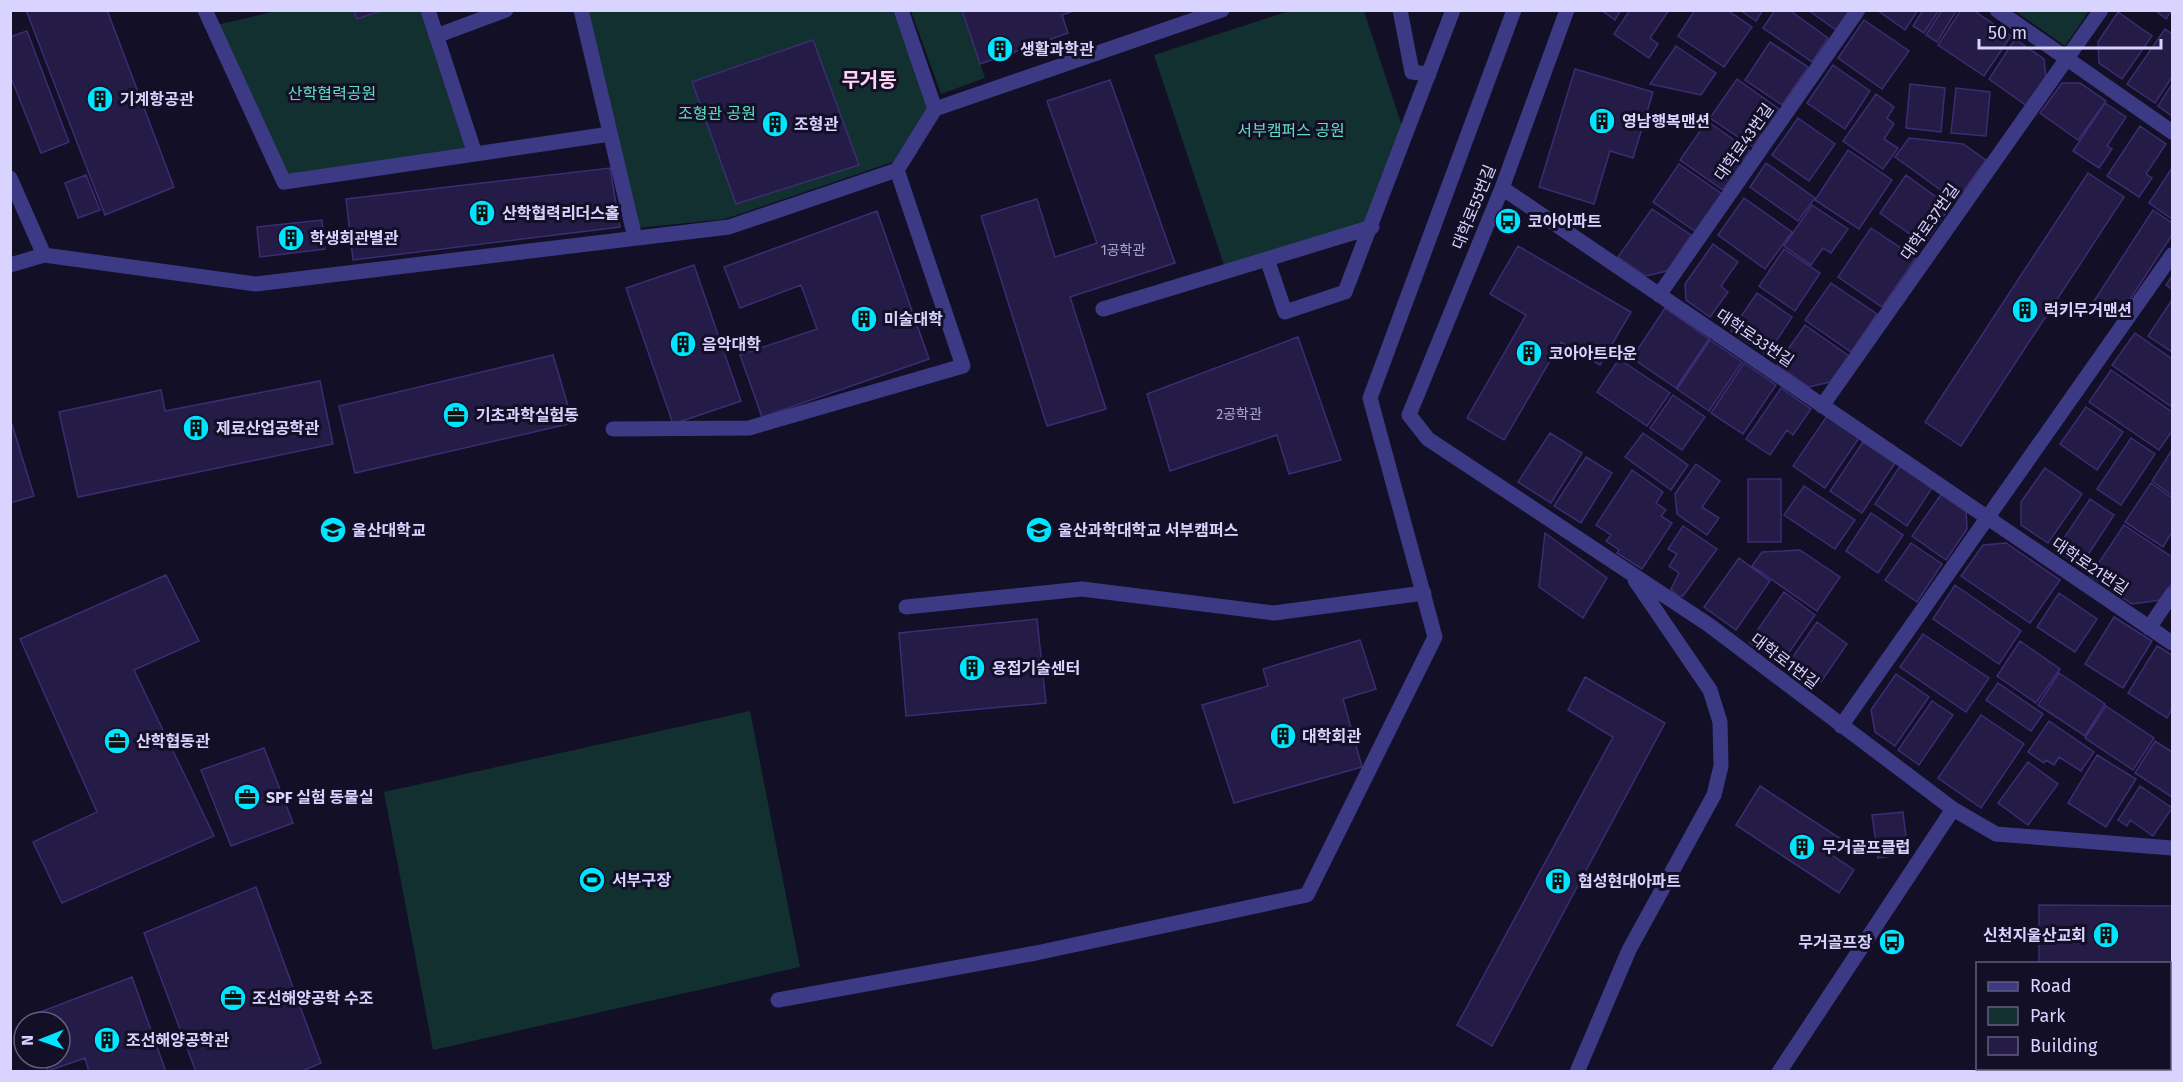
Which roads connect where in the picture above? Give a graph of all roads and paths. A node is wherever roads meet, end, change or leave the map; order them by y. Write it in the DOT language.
graph roads {
  1 [pos="205,10"];
  2 [pos="428,10"];
  3 [pos="506,10"];
  4 [pos="581,10"];
  5 [pos="901,10"];
  6 [pos="1222,10"];
  7 [pos="1400,10"];
  8 [pos="1453,10"];
  9 [pos="1514,10"];
  10 [pos="1567,10"];
  11 [pos="1858,10"];
  12 [pos="1997,10"];
  13 [pos="2101,10"];
  14 [pos="436,36"];
  15 [pos="2067,59"];
  16 [pos="1429,74"];
  17 [pos="935,109"];
  18 [pos="2172,132"];
  19 [pos="610,134"];
  20 [pos="475,154"];
  21 [pos="897,170"];
  22 [pos="10,178"];
  23 [pos="1502,188"];
  24 [pos="1372,227"];
  25 [pos="635,238"];
  26 [pos="44,255"];
  27 [pos="2172,255"];
  28 [pos="1267,259"];
  29 [pos="10,265"];
  30 [pos="1659,295"];
  31 [pos="1103,309"];
  32 [pos="1822,406"];
  33 [pos="1408,416"];
  34 [pos="613,429"];
  35 [pos="1988,518"];
  36 [pos="1631,574"];
  37 [pos="1424,593"];
  38 [pos="2172,594"];
  39 [pos="906,607"];
  40 [pos="2149,628"];
  41 [pos="2172,643"];
  42 [pos="1841,726"];
  43 [pos="1953,810"];
  44 [pos="2172,848"];
  45 [pos="778,999"];
  46 [pos="1577,1071"];
  47 [pos="1779,1071"];
  1 -- 20 [label="street"];
  2 -- 14 [label="street"];
  3 -- 14 [label="street"];
  4 -- 19 [label="street"];
  5 -- 17 [label="street"];
  6 -- 17 [label="street"];
  7 -- 16 [label="street"];
  8 -- 16 [label="street"];
  9 -- 37 [label="street"];
  10 -- 23 [label="street, 대학로55번길"];
  11 -- 30 [label="street, 대학로43번길"];
  12 -- 15 [label="street"];
  13 -- 15 [label="street, 대학로37번길"];
  14 -- 20 [label="street"];
  15 -- 18 [label="street"];
  15 -- 32 [label="street, 대학로37번길"];
  16 -- 24 [label="street"];
  17 -- 21 [label="street"];
  19 -- 20 [label="street"];
  19 -- 25 [label="street"];
  21 -- 25 [label="street"];
  21 -- 34 [label="street"];
  22 -- 26 [label="street"];
  23 -- 30 [label="street, 대학로33번길"];
  23 -- 33 [label="street, 대학로55번길"];
  24 -- 28 [label="street"];
  24 -- 28 [label="street"];
  25 -- 26 [label="street"];
  26 -- 29 [label="street"];
  27 -- 35 [label="street"];
  28 -- 31 [label="street"];
  30 -- 32 [label="street, 대학로33번길"];
  32 -- 35 [label="street, 대학로33번길"];
  33 -- 36 [label="street, 대학로1번길"];
  35 -- 40 [label="street, 대학로21번길"];
  35 -- 42 [label="street"];
  36 -- 42 [label="street, 대학로1번길"];
  36 -- 46 [label="street"];
  37 -- 39 [label="street"];
  37 -- 45 [label="street"];
  38 -- 40 [label="street"];
  40 -- 41 [label="street, 대학로21번길"];
  42 -- 43 [label="street, 대학로1번길"];
  43 -- 44 [label="street, 대학로1번길"];
  43 -- 47 [label="street"];
}
